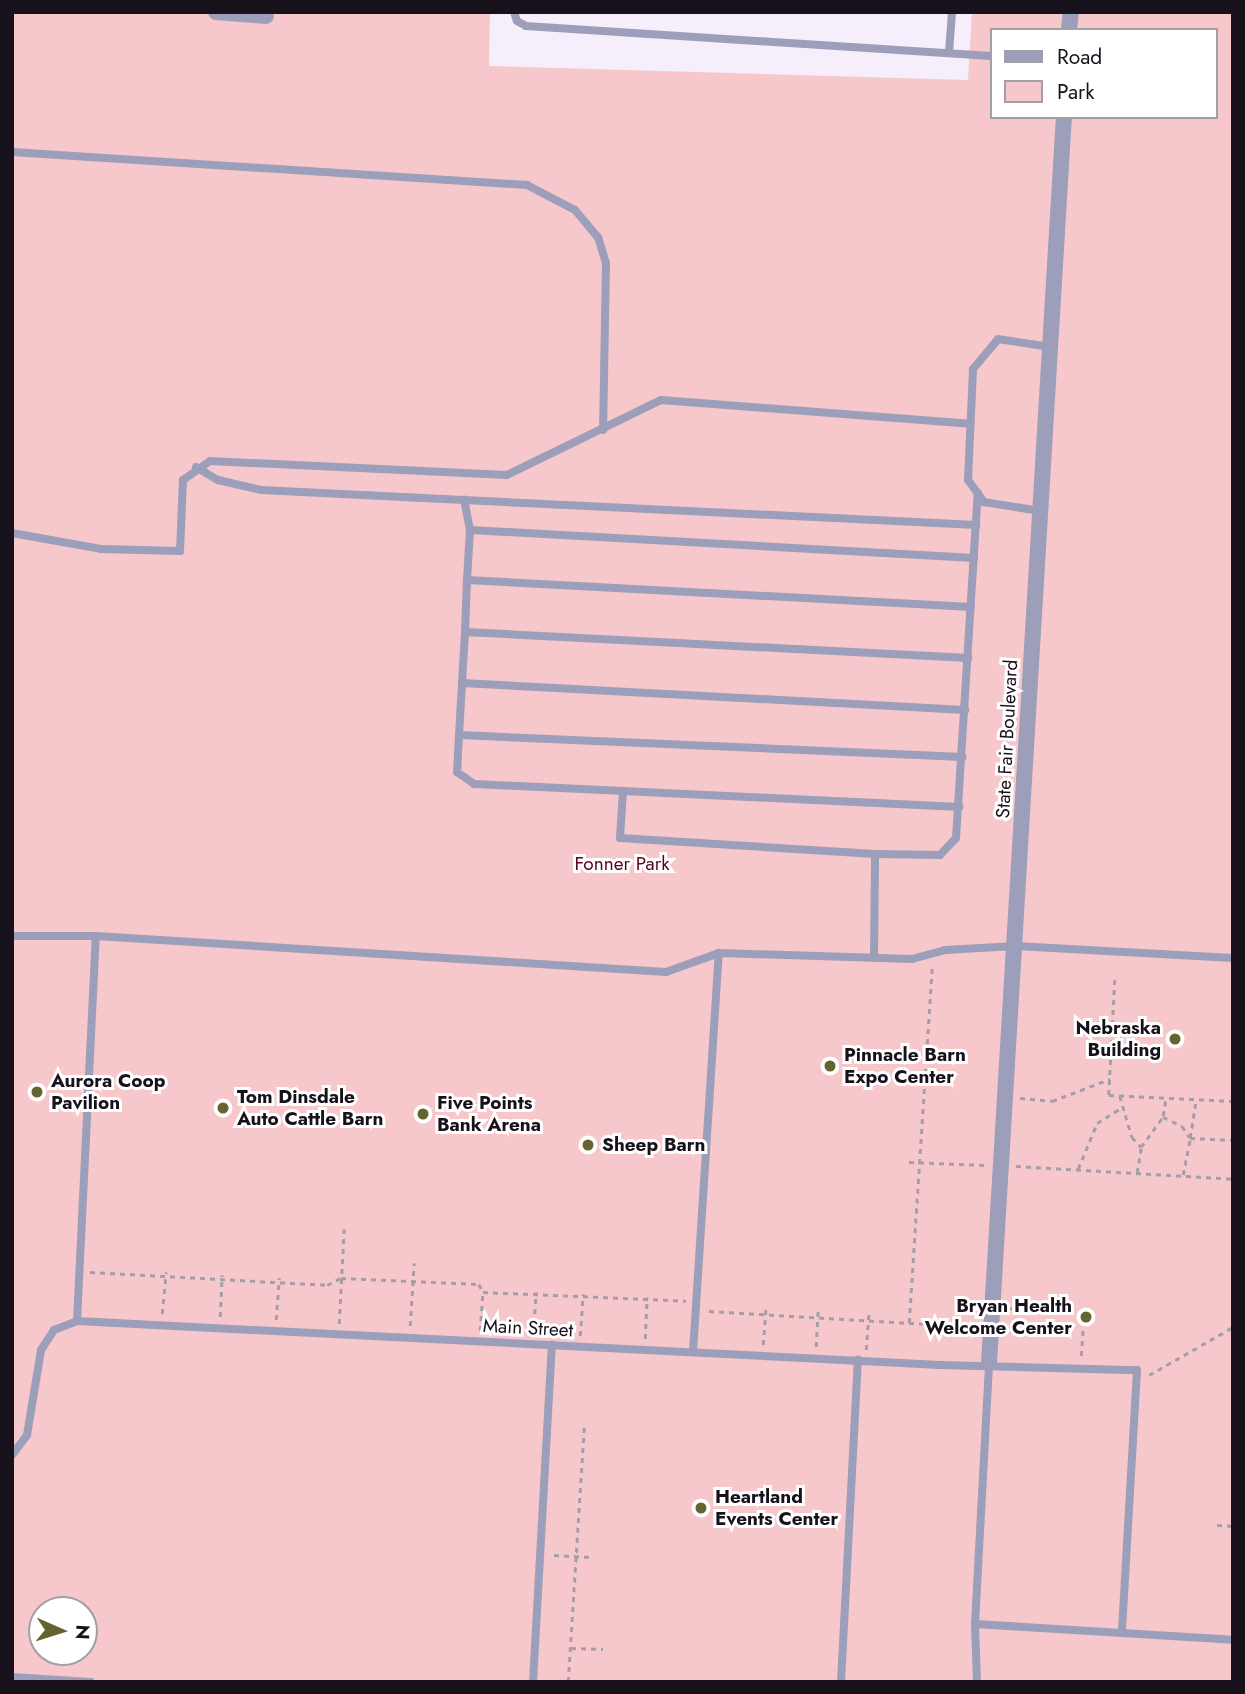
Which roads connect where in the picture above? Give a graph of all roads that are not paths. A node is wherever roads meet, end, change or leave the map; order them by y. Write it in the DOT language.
graph roads {
  1 [pos="216,12"];
  2 [pos="514,12"];
  3 [pos="952,12"];
  4 [pos="266,16"];
  5 [pos="949,53"];
  6 [pos="990,55"];
  7 [pos="1064,119"];
  8 [pos="12,152"];
  9 [pos="1050,347"];
  10 [pos="970,424"];
  11 [pos="603,430"];
  12 [pos="196,467"];
  13 [pos="978,493"];
  14 [pos="464,500"];
  15 [pos="1041,510"];
  16 [pos="976,525"];
  17 [pos="470,530"];
  18 [pos="12,533"];
  19 [pos="974,558"];
  20 [pos="467,579"];
  21 [pos="971,607"];
  22 [pos="464,632"];
  23 [pos="968,658"];
  24 [pos="462,683"];
  25 [pos="965,710"];
  26 [pos="459,735"];
  27 [pos="963,757"];
  28 [pos="623,791"];
  29 [pos="959,807"];
  30 [pos="875,854"];
  31 [pos="12,936"];
  32 [pos="96,936"];
  33 [pos="1016,946"];
  34 [pos="719,953"];
  35 [pos="874,958"];
  36 [pos="1233,958"];
  37 [pos="76,1321"];
  38 [pos="552,1345"];
  39 [pos="693,1352"];
  40 [pos="862,1360"];
  41 [pos="989,1363"];
  42 [pos="12,1455"];
  43 [pos="975,1624"];
  44 [pos="1122,1633"];
  45 [pos="1233,1640"];
  46 [pos="12,1677"];
  47 [pos="91,1682"];
  48 [pos="533,1682"];
  49 [pos="841,1682"];
  50 [pos="976,1682"];
  1 -- 4 [label="street"];
  2 -- 5 [label="lane"];
  3 -- 5 [label="lane"];
  5 -- 6 [label="lane"];
  7 -- 9 [label="street, State Fair Boulevard"];
  8 -- 11 [label="lane"];
  9 -- 10 [label="lane"];
  9 -- 15 [label="street, State Fair Boulevard"];
  10 -- 11 [label="lane"];
  10 -- 13 [label="lane"];
  11 -- 12 [label="lane"];
  12 -- 14 [label="lane"];
  12 -- 18 [label="lane"];
  13 -- 15 [label="lane"];
  13 -- 16 [label="lane"];
  14 -- 16 [label="lane"];
  14 -- 17 [label="lane"];
  15 -- 33 [label="street, State Fair Boulevard"];
  16 -- 19 [label="lane"];
  17 -- 19 [label="lane"];
  17 -- 20 [label="lane"];
  19 -- 21 [label="lane"];
  20 -- 21 [label="lane"];
  20 -- 22 [label="lane"];
  21 -- 23 [label="lane"];
  22 -- 23 [label="lane"];
  22 -- 24 [label="lane"];
  23 -- 25 [label="lane"];
  24 -- 25 [label="lane"];
  24 -- 26 [label="lane"];
  25 -- 27 [label="lane"];
  26 -- 27 [label="lane"];
  26 -- 28 [label="lane"];
  27 -- 29 [label="lane"];
  28 -- 29 [label="lane"];
  28 -- 30 [label="lane"];
  29 -- 30 [label="lane"];
  30 -- 35 [label="lane"];
  31 -- 32 [label="lane"];
  32 -- 34 [label="lane"];
  32 -- 37 [label="lane"];
  33 -- 35 [label="lane"];
  33 -- 36 [label="lane"];
  33 -- 41 [label="street, State Fair Boulevard"];
  34 -- 35 [label="lane"];
  34 -- 39 [label="lane"];
  37 -- 38 [label="lane, Main Street"];
  37 -- 42 [label="lane"];
  38 -- 39 [label="lane, Main Street"];
  38 -- 48 [label="lane"];
  39 -- 40 [label="lane, Main Street"];
  40 -- 41 [label="lane, Main Street"];
  40 -- 49 [label="lane"];
  41 -- 43 [label="lane"];
  41 -- 44 [label="lane, Main Street"];
  43 -- 44 [label="lane"];
  43 -- 50 [label="lane"];
  44 -- 45 [label="lane"];
  46 -- 47 [label="lane"];
}
